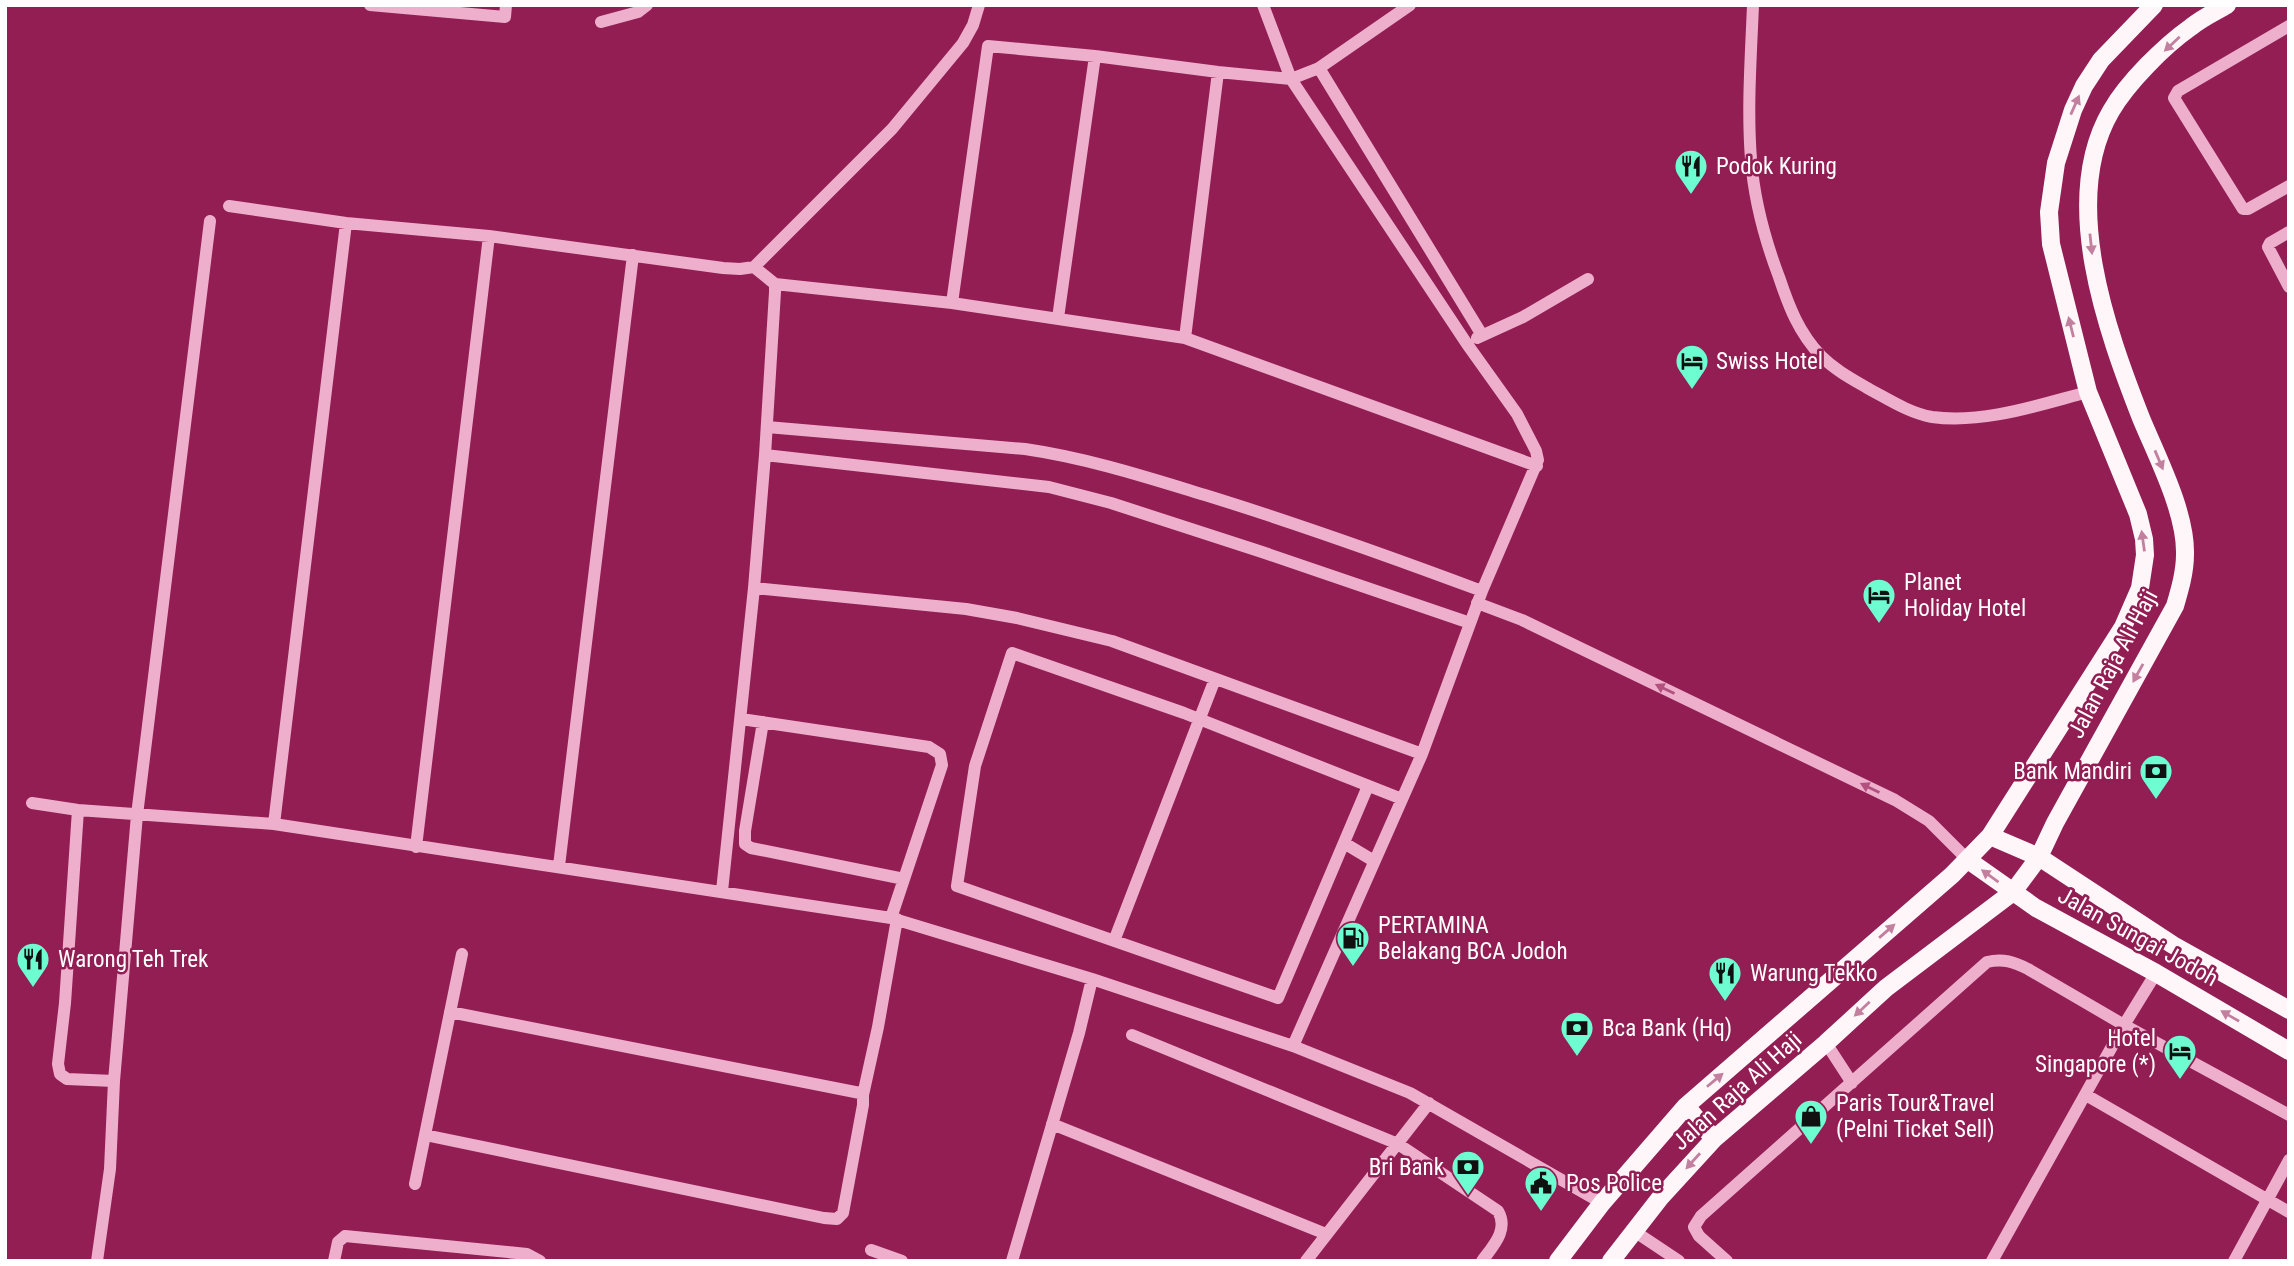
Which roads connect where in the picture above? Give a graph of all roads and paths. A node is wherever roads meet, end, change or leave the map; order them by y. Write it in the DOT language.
graph roads {
  1 [pos="370,5"];
  2 [pos="506,5"];
  3 [pos="979,5"];
  4 [pos="1263,5"];
  5 [pos="1410,5"];
  6 [pos="1753,5"];
  7 [pos="2154,5"];
  8 [pos="2227,5"];
  9 [pos="641,7"];
  10 [pos="601,22"];
  11 [pos="2285,28"];
  12 [pos="2289,42"];
  13 [pos="1095,56"];
  14 [pos="1319,68"];
  15 [pos="1218,72"];
  16 [pos="1291,79"];
  17 [pos="2289,186"];
  18 [pos="229,206"];
  19 [pos="210,221"];
  20 [pos="346,223"];
  21 [pos="2289,232"];
  22 [pos="489,236"];
  23 [pos="633,255"];
  24 [pos="754,267"];
  25 [pos="1588,279"];
  26 [pos="775,284"];
  27 [pos="2289,287"];
  28 [pos="952,303"];
  29 [pos="1058,318"];
  30 [pos="1482,335"];
  31 [pos="1185,338"];
  32 [pos="1467,344"];
  33 [pos="2088,392"];
  34 [pos="767,427"];
  35 [pos="765,455"];
  36 [pos="1537,466"];
  37 [pos="754,589"];
  38 [pos="1482,591"];
  39 [pos="1477,603"];
  40 [pos="1470,623"];
  41 [pos="1215,679"];
  42 [pos="741,719"];
  43 [pos="1199,719"];
  44 [pos="762,722"];
  45 [pos="1422,754"];
  46 [pos="1368,786"];
  47 [pos="1402,799"];
  48 [pos="32,803"];
  49 [pos="78,810"];
  50 [pos="137,815"];
  51 [pos="274,824"];
  52 [pos="1990,836"];
  53 [pos="1343,843"];
  54 [pos="415,847"];
  55 [pos="2039,857"];
  56 [pos="1968,860"];
  57 [pos="1374,861"];
  58 [pos="559,866"];
  59 [pos="904,879"];
  60 [pos="722,891"];
  61 [pos="2013,892"];
  62 [pos="894,918"];
  63 [pos="1114,941"];
  64 [pos="461,954"];
  65 [pos="2156,973"];
  66 [pos="1092,979"];
  67 [pos="2289,1010"];
  68 [pos="450,1012"];
  69 [pos="2124,1025"];
  70 [pos="1132,1035"];
  71 [pos="1826,1043"];
  72 [pos="1293,1046"];
  73 [pos="2289,1051"];
  74 [pos="114,1081"];
  75 [pos="1852,1083"];
  76 [pos="863,1095"];
  77 [pos="2086,1095"];
  78 [pos="1429,1103"];
  79 [pos="1686,1106"];
  80 [pos="2289,1115"];
  81 [pos="1052,1124"];
  82 [pos="425,1135"];
  83 [pos="1714,1139"];
  84 [pos="1398,1144"];
  85 [pos="2289,1160"];
  86 [pos="415,1184"];
  87 [pos="2266,1199"];
  88 [pos="1602,1203"];
  89 [pos="2289,1212"];
  90 [pos="1634,1231"];
  91 [pos="1326,1234"];
  92 [pos="871,1250"];
  93 [pos="97,1261"];
  94 [pos="334,1261"];
  95 [pos="540,1261"];
  96 [pos="902,1261"];
  97 [pos="1012,1261"];
  98 [pos="1306,1261"];
  99 [pos="1482,1261"];
  100 [pos="1558,1261"];
  101 [pos="1611,1261"];
  102 [pos="1679,1261"];
  103 [pos="1727,1261"];
  104 [pos="1992,1261"];
  105 [pos="2234,1261"];
  1 -- 2 [label="street"];
  3 -- 24 [label="street"];
  4 -- 16 [label="street"];
  5 -- 14 [label="street"];
  6 -- 33 [label="street"];
  33 -- 7 [label="main road, Jalan Raja Ali Haji, one-way"];
  8 -- 55 [label="main road, Jalan Raja Ali Haji, one-way"];
  9 -- 10 [label="street"];
  11 -- 12 [label="street"];
  11 -- 17 [label="street"];
  13 -- 15 [label="street"];
  13 -- 28 [label="street"];
  13 -- 29 [label="street"];
  14 -- 16 [label="street"];
  14 -- 30 [label="street"];
  15 -- 16 [label="street"];
  15 -- 31 [label="street"];
  16 -- 32 [label="street"];
  18 -- 20 [label="street"];
  19 -- 50 [label="street"];
  20 -- 22 [label="street"];
  20 -- 51 [label="street"];
  21 -- 27 [label="street"];
  22 -- 23 [label="street"];
  22 -- 54 [label="street"];
  23 -- 24 [label="street"];
  23 -- 58 [label="street"];
  24 -- 26 [label="street"];
  25 -- 30 [label="street"];
  26 -- 28 [label="street"];
  26 -- 34 [label="street"];
  28 -- 29 [label="street"];
  29 -- 31 [label="street"];
  30 -- 32 [label="street"];
  31 -- 36 [label="street"];
  32 -- 36 [label="street"];
  52 -- 33 [label="main road, Jalan Raja Ali Haji, one-way"];
  34 -- 35 [label="street"];
  34 -- 38 [label="street"];
  35 -- 37 [label="street"];
  35 -- 40 [label="street"];
  36 -- 38 [label="street"];
  37 -- 41 [label="street"];
  37 -- 42 [label="street"];
  38 -- 39 [label="street"];
  39 -- 40 [label="street"];
  56 -- 39 [label="street, one-way"];
  40 -- 45 [label="street"];
  41 -- 43 [label="street"];
  41 -- 45 [label="street"];
  42 -- 44 [label="street"];
  42 -- 60 [label="street"];
  43 -- 46 [label="street"];
  43 -- 63 [label="street"];
  43 -- 63 [label="street"];
  44 -- 59 [label="street"];
  44 -- 59 [label="street"];
  45 -- 47 [label="street"];
  46 -- 47 [label="street"];
  46 -- 53 [label="street"];
  47 -- 57 [label="street"];
  48 -- 49 [label="street"];
  49 -- 50 [label="street"];
  49 -- 74 [label="street"];
  50 -- 51 [label="street"];
  50 -- 74 [label="street"];
  51 -- 54 [label="street"];
  52 -- 55 [label="main road, Jalan Sungai Jodoh"];
  52 -- 56 [label="main road, Jalan Raja Ali Haji"];
  53 -- 57 [label="street"];
  53 -- 63 [label="street"];
  54 -- 58 [label="street"];
  55 -- 61 [label="main road, Jalan Raja Ali Haji"];
  55 -- 67 [label="main road, Jalan Sungai Jodoh"];
  61 -- 56 [label="main road, Jalan Sungai Jodoh, one-way"];
  79 -- 56 [label="main road, Jalan Raja Ali Haji, one-way"];
  57 -- 72 [label="street"];
  58 -- 60 [label="street"];
  59 -- 62 [label="street"];
  60 -- 62 [label="street"];
  61 -- 65 [label="main road, Jalan Sungai Jodoh"];
  61 -- 71 [label="main road, Jalan Raja Ali Haji, one-way"];
  62 -- 66 [label="street"];
  62 -- 76 [label="street"];
  64 -- 68 [label="street"];
  65 -- 69 [label="street"];
  73 -- 65 [label="main road, Jalan Sungai Jodoh, one-way"];
  66 -- 72 [label="street"];
  66 -- 81 [label="street"];
  68 -- 76 [label="street"];
  68 -- 82 [label="street"];
  69 -- 75 [label="street"];
  69 -- 77 [label="street"];
  69 -- 80 [label="street"];
  70 -- 84 [label="street"];
  71 -- 75 [label="street"];
  71 -- 83 [label="main road, Jalan Raja Ali Haji"];
  72 -- 78 [label="street"];
  74 -- 93 [label="street"];
  75 -- 103 [label="street"];
  76 -- 82 [label="street"];
  77 -- 87 [label="street"];
  77 -- 104 [label="street"];
  78 -- 84 [label="street"];
  78 -- 88 [label="street"];
  79 -- 83 [label="main road"];
  79 -- 88 [label="main road, Jalan Raja Ali Haji"];
  81 -- 91 [label="street"];
  81 -- 97 [label="street"];
  82 -- 86 [label="street"];
  83 -- 90 [label="main road, Jalan Raja Ali Haji, one-way"];
  84 -- 91 [label="street"];
  84 -- 99 [label="street"];
  85 -- 87 [label="street"];
  87 -- 89 [label="street"];
  87 -- 105 [label="street"];
  88 -- 100 [label="main road, Jalan Raja Ali Haji"];
  90 -- 101 [label="main road, Jalan Raja Ali Haji"];
  90 -- 102 [label="street"];
  91 -- 98 [label="street"];
  92 -- 96 [label="street"];
  94 -- 95 [label="street"];
}
